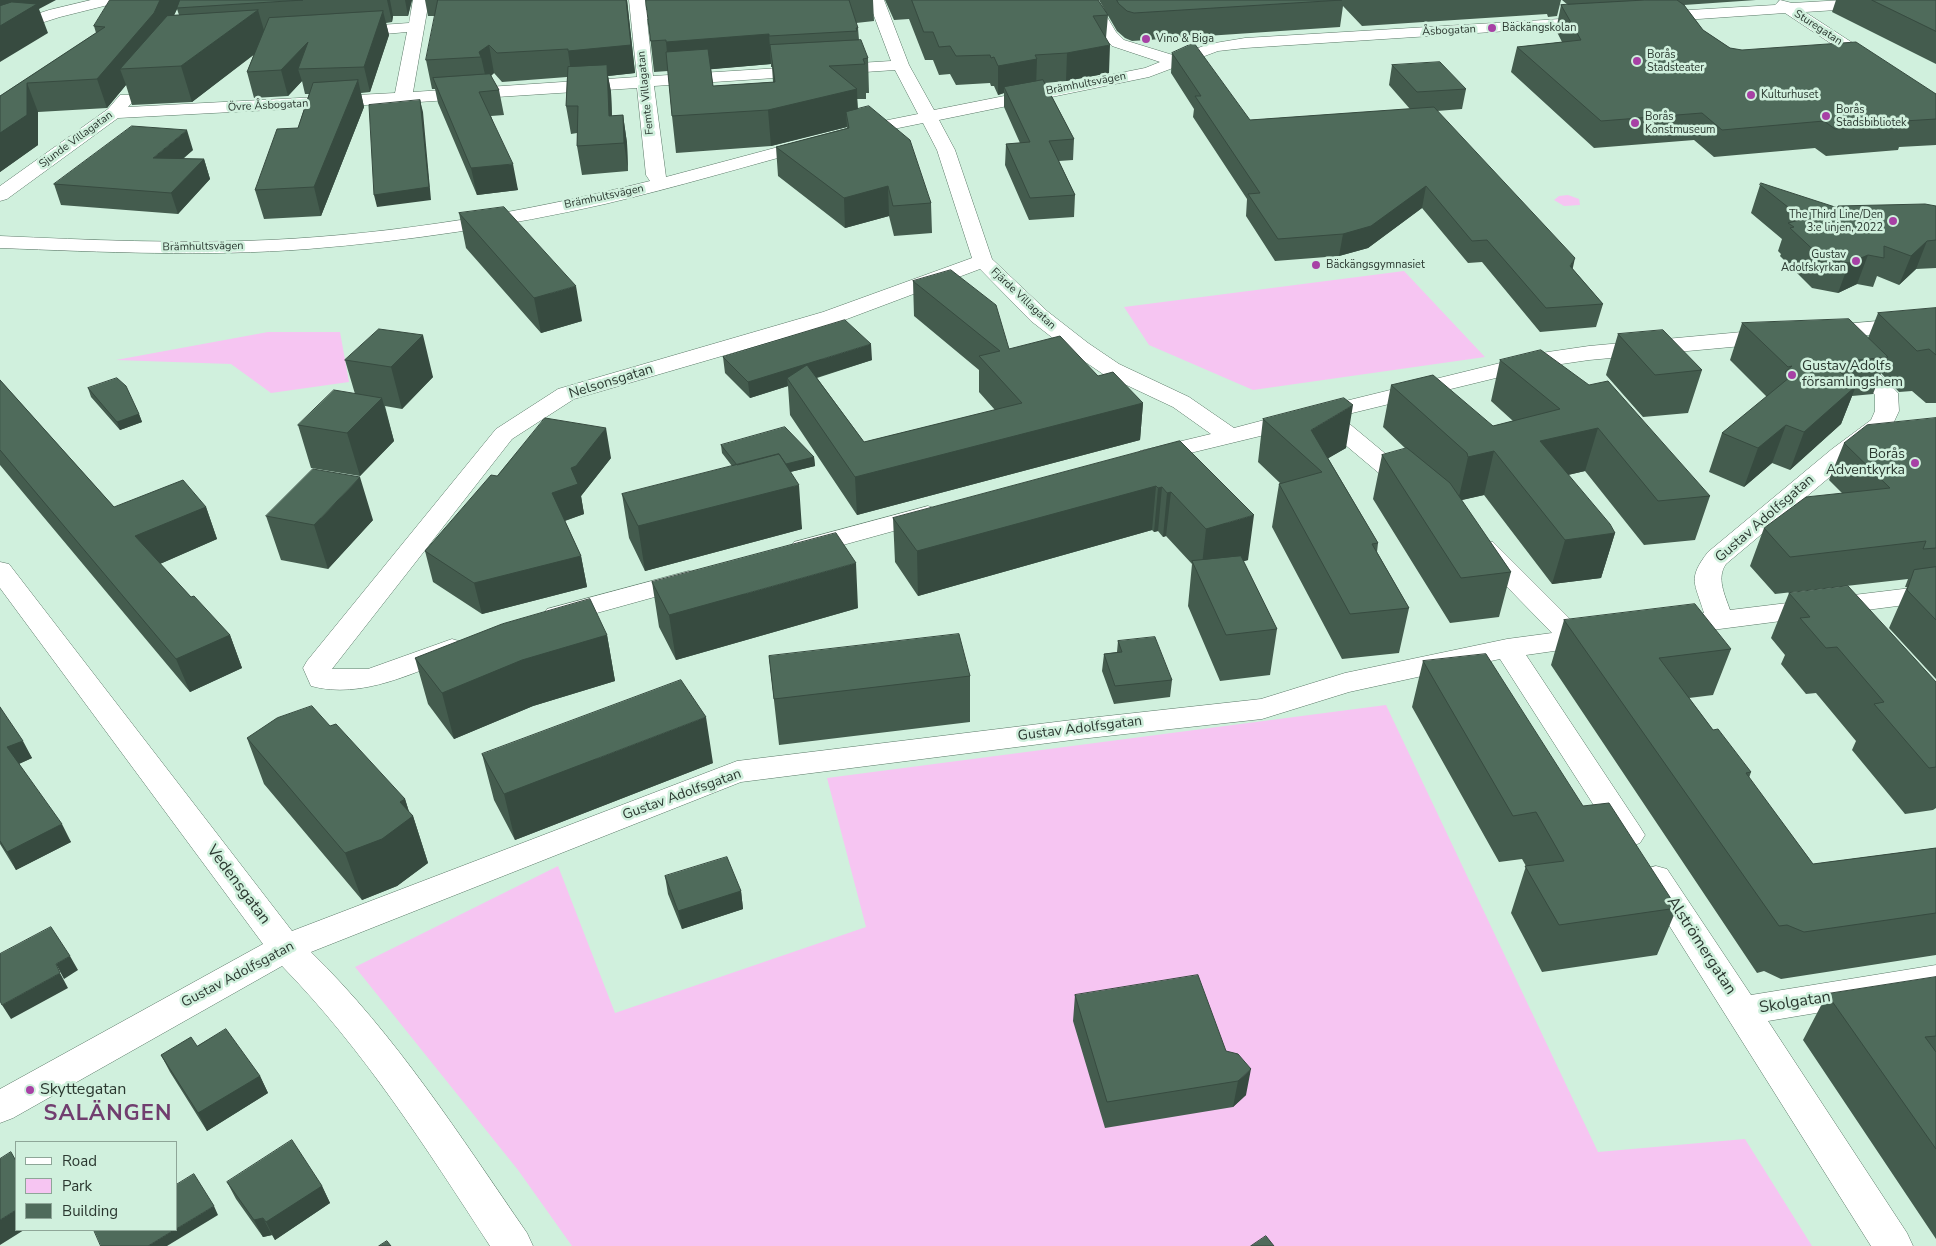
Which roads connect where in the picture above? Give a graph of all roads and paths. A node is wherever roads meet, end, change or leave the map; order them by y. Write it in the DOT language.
graph roads {
  1 [pos="111,0"];
  2 [pos="420,0"];
  3 [pos="870,0"];
  4 [pos="1089,0"];
  5 [pos="1915,0"];
  6 [pos="1782,4"];
  7 [pos="637,7"];
  8 [pos="1562,10"];
  9 [pos="696,11"];
  10 [pos="1344,19"];
  11 [pos="1635,19"];
  12 [pos="1606,21"];
  13 [pos="1578,23"];
  14 [pos="416,27"];
  15 [pos="0,31"];
  16 [pos="339,32"];
  17 [pos="1360,36"];
  18 [pos="1186,58"];
  19 [pos="901,64"];
  20 [pos="646,82"];
  21 [pos="137,85"];
  22 [pos="404,98"];
  23 [pos="1936,105"];
  24 [pos="114,113"];
  25 [pos="928,115"];
  26 [pos="662,184"];
  27 [pos="0,196"];
  28 [pos="0,242"];
  29 [pos="983,261"];
  30 [pos="1936,322"];
  31 [pos="1827,332"];
  32 [pos="1321,412"];
  33 [pos="1229,435"];
  34 [pos="1126,462"];
  35 [pos="1428,501"];
  36 [pos="948,509"];
  37 [pos="1466,533"];
  38 [pos="786,553"];
  39 [pos="0,570"];
  40 [pos="709,574"];
  41 [pos="1936,593"];
  42 [pos="1720,620"];
  43 [pos="532,622"];
  44 [pos="1652,629"];
  45 [pos="1623,633"];
  46 [pos="1574,639"];
  47 [pos="470,641"];
  48 [pos="1507,648"];
  49 [pos="285,948"];
  50 [pos="1936,979"];
  51 [pos="1743,1011"];
  52 [pos="0,1107"];
  53 [pos="513,1246"];
  54 [pos="1892,1246"];
  1 -- 15 [label="street"];
  2 -- 14 [label="street"];
  3 -- 19 [label="street, Fjärde Villagatan"];
  4 -- 18 [label="street"];
  5 -- 6 [label="street"];
  6 -- 11 [label="street"];
  6 -- 23 [label="street, Sturegatan"];
  7 -- 9 [label="street"];
  7 -- 20 [label="street, Femte Villagatan"];
  8 -- 13 [label="street"];
  10 -- 17 [label="street"];
  12 -- 13 [label="street, Åsbogatan"];
  13 -- 17 [label="street, Åsbogatan"];
  14 -- 16 [label="street"];
  14 -- 22 [label="street"];
  17 -- 18 [label="street, Åsbogatan"];
  18 -- 25 [label="street, Brämhultsvägen"];
  19 -- 20 [label="street, Övre Åsbogatan"];
  19 -- 25 [label="street, Fjärde Villagatan"];
  20 -- 22 [label="street, Övre Åsbogatan"];
  20 -- 26 [label="street, Femte Villagatan"];
  21 -- 24 [label="street, Sjunde Villagatan"];
  22 -- 24 [label="street, Övre Åsbogatan"];
  24 -- 27 [label="street, Sjunde Villagatan"];
  25 -- 26 [label="street, Brämhultsvägen"];
  25 -- 29 [label="street, Fjärde Villagatan"];
  26 -- 28 [label="street, Brämhultsvägen"];
  29 -- 33 [label="street, Fjärde Villagatan"];
  29 -- 47 [label="street, Nelsonsgatan"];
  30 -- 31 [label="street"];
  31 -- 32 [label="street"];
  31 -- 42 [label="street, Gustav Adolfsgatan"];
  32 -- 33 [label="street"];
  32 -- 35 [label="street"];
  33 -- 34 [label="street"];
  36 -- 38 [label="street"];
  37 -- 46 [label="street"];
  39 -- 49 [label="street, Vedensgatan"];
  40 -- 43 [label="street"];
  41 -- 42 [label="street"];
  42 -- 44 [label="street"];
  45 -- 46 [label="street, Gustav Adolfsgatan"];
  46 -- 48 [label="street, Gustav Adolfsgatan"];
  48 -- 49 [label="street, Gustav Adolfsgatan"];
  48 -- 51 [label="street, Alströmergatan"];
  49 -- 52 [label="street, Gustav Adolfsgatan"];
  49 -- 53 [label="street, Vedensgatan"];
  50 -- 51 [label="street, Skolgatan"];
  51 -- 54 [label="street, Alströmergatan"];
}
